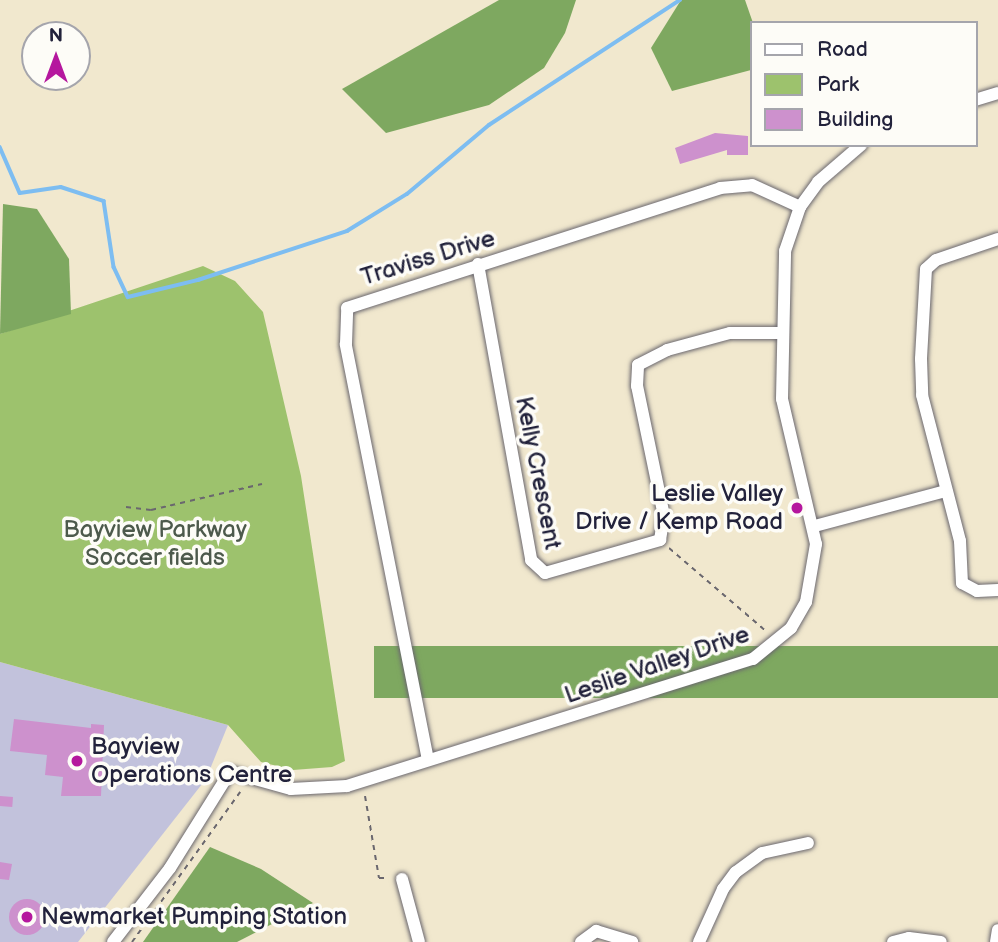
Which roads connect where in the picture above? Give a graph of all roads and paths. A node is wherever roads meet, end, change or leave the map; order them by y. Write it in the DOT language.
graph roads {
  1 [pos="998,93"];
  2 [pos="977,99"];
  3 [pos="858,147"];
  4 [pos="800,207"];
  5 [pos="998,240"];
  6 [pos="478,264"];
  7 [pos="780,332"];
  8 [pos="262,484"];
  9 [pos="946,491"];
  10 [pos="125,507"];
  11 [pos="815,526"];
  12 [pos="660,540"];
  13 [pos="998,590"];
  14 [pos="766,632"];
  15 [pos="428,760"];
  16 [pos="240,792"];
  17 [pos="365,796"];
  18 [pos="808,843"];
  19 [pos="402,879"];
  20 [pos="998,930"];
  21 [pos="113,942"];
  22 [pos="132,942"];
  23 [pos="419,942"];
  24 [pos="581,942"];
  25 [pos="632,942"];
  26 [pos="699,942"];
  27 [pos="893,942"];
  28 [pos="941,942"];
  29 [pos="996,942"];
  1 -- 2 [label="street"];
  3 -- 4 [label="street, Leslie Valley Drive"];
  4 -- 6 [label="street, Traviss Drive"];
  4 -- 7 [label="street, Leslie Valley Drive"];
  5 -- 9 [label="street"];
  6 -- 12 [label="street, Kelly Crescent"];
  6 -- 15 [label="street, Traviss Drive"];
  7 -- 11 [label="street, Leslie Valley Drive"];
  7 -- 12 [label="street"];
  8 -- 10 [label="path"];
  9 -- 11 [label="street"];
  9 -- 13 [label="street"];
  11 -- 15 [label="street, Leslie Valley Drive"];
  12 -- 14 [label="path"];
  15 -- 21 [label="street, Leslie Valley Drive"];
  16 -- 22 [label="path"];
  17 -- 19 [label="path"];
  18 -- 26 [label="street"];
  19 -- 23 [label="street"];
  20 -- 29 [label="street"];
  24 -- 25 [label="street"];
  27 -- 28 [label="street"];
}
